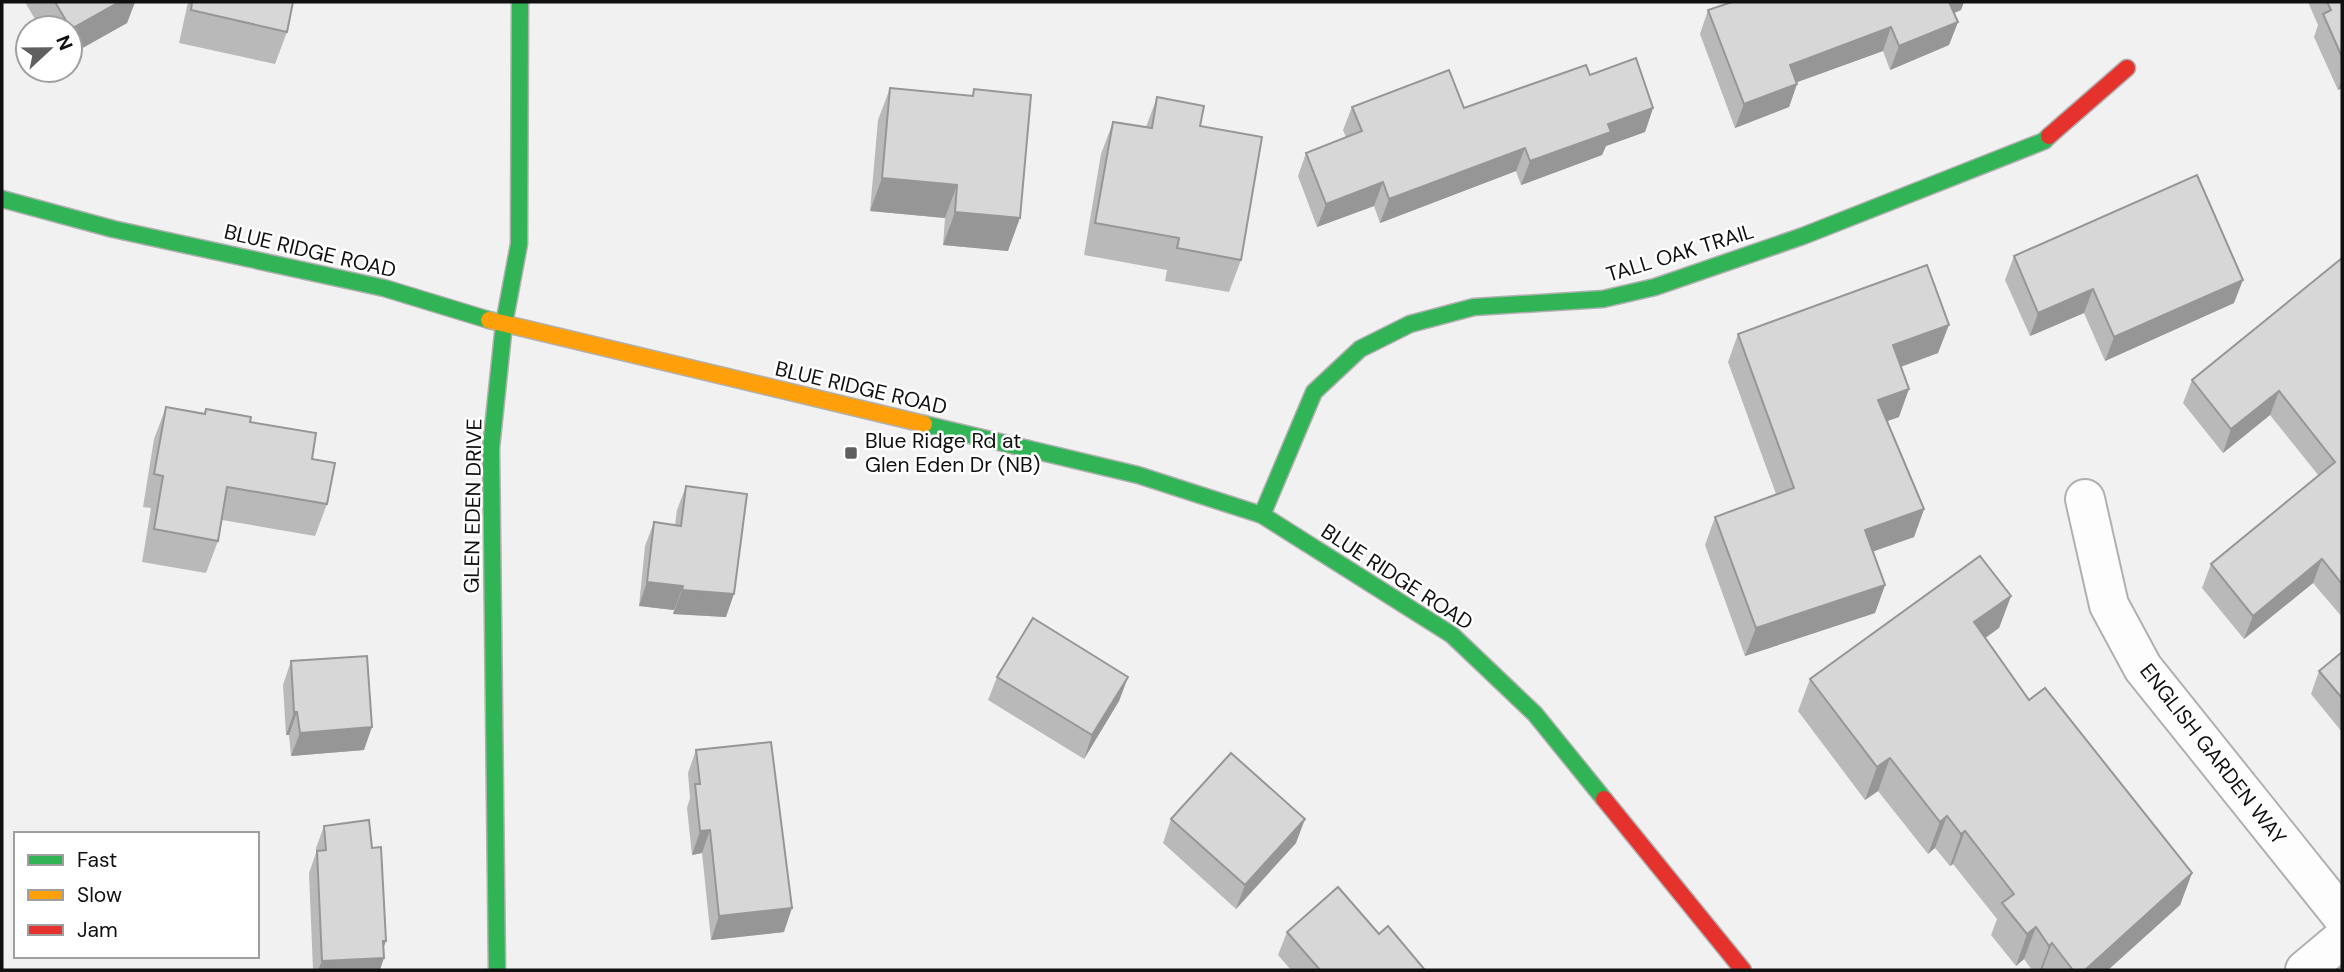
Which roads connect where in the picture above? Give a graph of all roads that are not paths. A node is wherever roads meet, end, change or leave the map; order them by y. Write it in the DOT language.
graph roads {
  1 [pos="520,2"];
  2 [pos="2127,68"];
  3 [pos="2,200"];
  4 [pos="504,324"];
  5 [pos="2085,499"];
  6 [pos="1262,515"];
  7 [pos="2342,916"];
  8 [pos="2342,939"];
  9 [pos="497,970"];
  10 [pos="1743,970"];
  11 [pos="2305,970"];
  1 -- 4 [label="main road, GLEN EDEN DRIVE"];
  2 -- 6 [label="main road, TALL OAK TRAIL"];
  3 -- 4 [label="main road, BLUE RIDGE ROAD"];
  4 -- 6 [label="main road, BLUE RIDGE ROAD"];
  4 -- 9 [label="main road, GLEN EDEN DRIVE"];
  5 -- 7 [label="street, ENGLISH GARDEN WAY"];
  6 -- 10 [label="main road, BLUE RIDGE ROAD"];
  8 -- 11 [label="street"];
}
